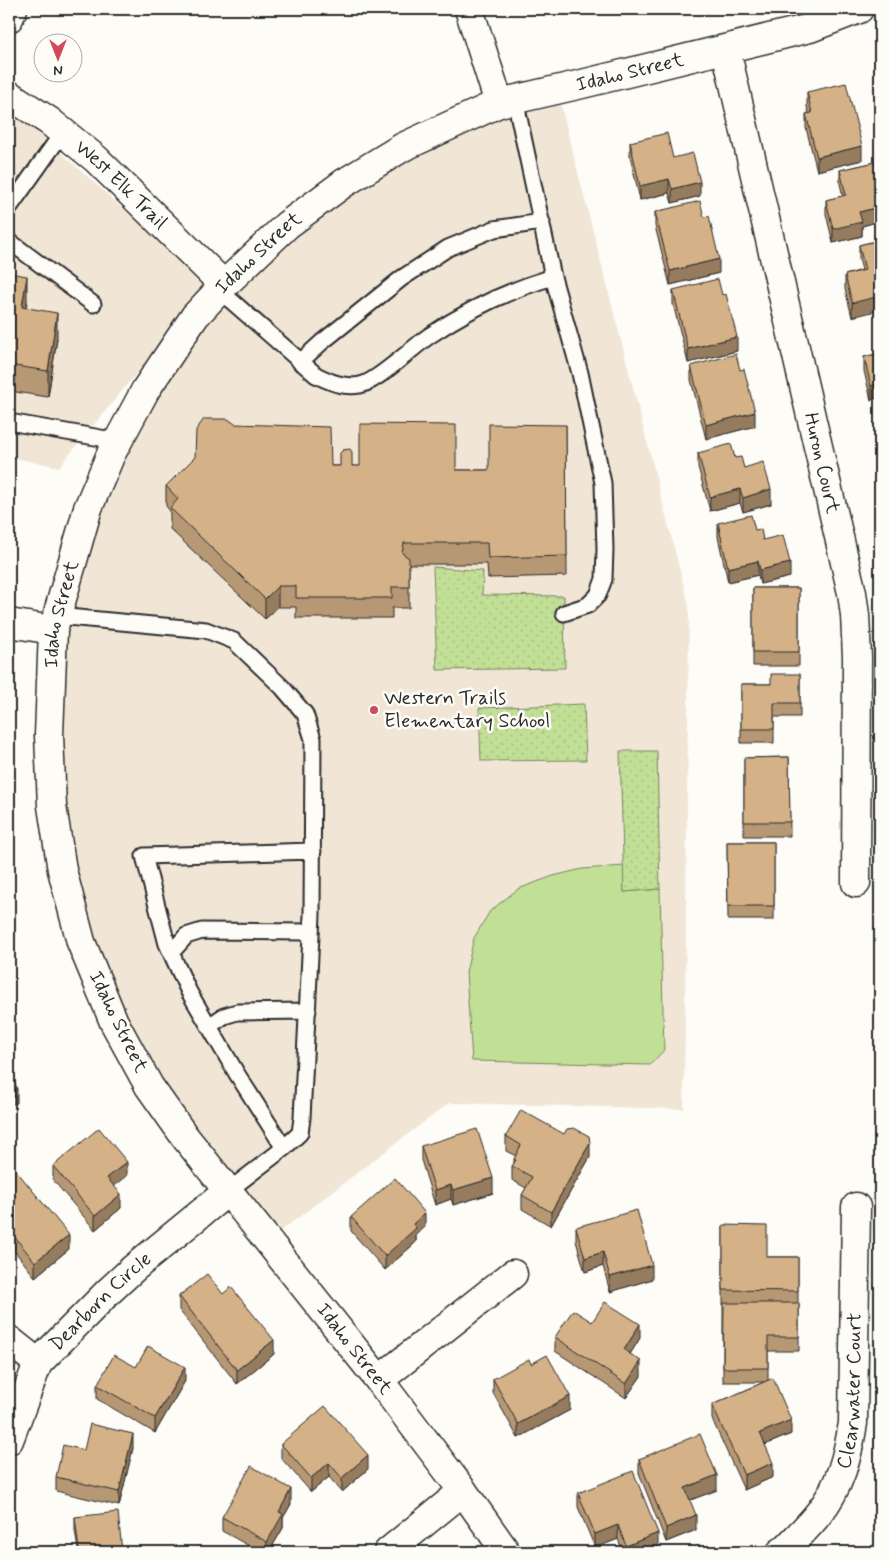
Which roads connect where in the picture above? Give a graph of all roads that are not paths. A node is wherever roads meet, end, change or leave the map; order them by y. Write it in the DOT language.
graph roads {
  1 [pos="14,9"];
  2 [pos="468,9"];
  3 [pos="859,9"];
  4 [pos="9,18"];
  5 [pos="726,50"];
  6 [pos="9,95"];
  7 [pos="507,101"];
  8 [pos="63,132"];
  9 [pos="9,208"];
  10 [pos="542,222"];
  11 [pos="9,241"];
  12 [pos="553,277"];
  13 [pos="222,287"];
  14 [pos="93,304"];
  15 [pos="300,362"];
  16 [pos="9,422"];
  17 [pos="118,441"];
  18 [pos="564,613"];
  19 [pos="55,623"];
  20 [pos="9,624"];
  21 [pos="313,851"];
  22 [pos="856,883"];
  23 [pos="311,932"];
  24 [pos="171,953"];
  25 [pos="308,1011"];
  26 [pos="209,1026"];
  27 [pos="284,1148"];
  28 [pos="228,1191"];
  29 [pos="856,1207"];
  30 [pos="513,1274"];
  31 [pos="9,1340"];
  32 [pos="38,1364"];
  33 [pos="379,1380"];
  34 [pos="9,1440"];
  35 [pos="464,1491"];
  36 [pos="388,1552"];
  37 [pos="506,1552"];
  38 [pos="781,1552"];
  1 -- 4 [label="street"];
  2 -- 7 [label="street"];
  3 -- 5 [label="street, Idaho Street"];
  5 -- 7 [label="street, Idaho Street"];
  5 -- 22 [label="street, Huron Court"];
  6 -- 8 [label="street, West Elk Trail"];
  7 -- 10 [label="lane"];
  7 -- 13 [label="street, Idaho Street"];
  8 -- 9 [label="lane"];
  8 -- 13 [label="street, West Elk Trail"];
  10 -- 12 [label="lane"];
  10 -- 15 [label="lane"];
  11 -- 14 [label="lane"];
  12 -- 15 [label="lane"];
  12 -- 18 [label="lane"];
  13 -- 15 [label="lane"];
  13 -- 17 [label="street, Idaho Street"];
  16 -- 17 [label="lane"];
  17 -- 19 [label="street, Idaho Street"];
  19 -- 20 [label="street"];
  19 -- 21 [label="lane"];
  19 -- 28 [label="street, Idaho Street"];
  21 -- 23 [label="lane"];
  21 -- 24 [label="lane"];
  23 -- 24 [label="lane"];
  23 -- 25 [label="lane"];
  24 -- 26 [label="lane"];
  25 -- 26 [label="lane"];
  25 -- 27 [label="lane"];
  26 -- 27 [label="lane"];
  27 -- 28 [label="lane"];
  28 -- 32 [label="street, Dearborn Circle"];
  28 -- 33 [label="street, Idaho Street"];
  29 -- 38 [label="street, Clearwater Court"];
  30 -- 33 [label="street"];
  31 -- 32 [label="street"];
  32 -- 34 [label="street, Dearborn Circle"];
  33 -- 35 [label="street, Idaho Street"];
  35 -- 36 [label="street"];
  35 -- 37 [label="street, Idaho Street"];
}
